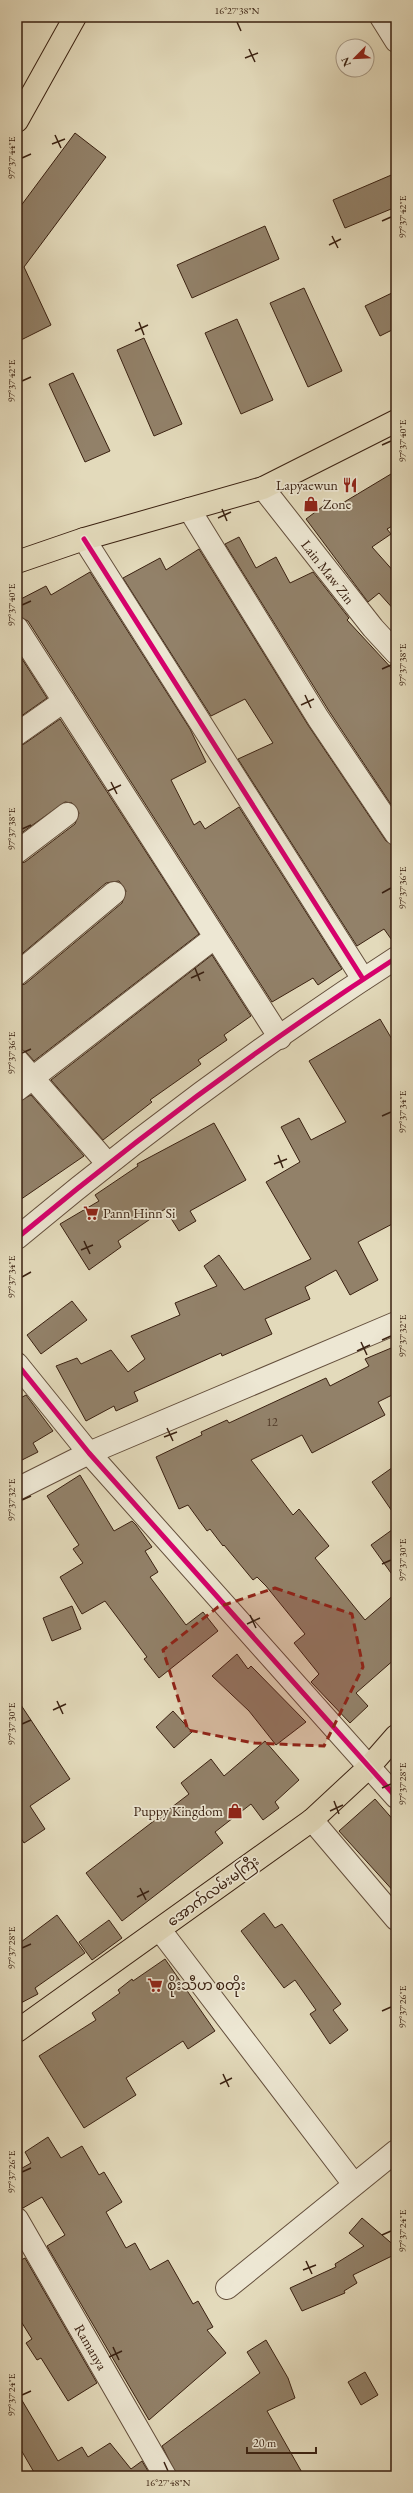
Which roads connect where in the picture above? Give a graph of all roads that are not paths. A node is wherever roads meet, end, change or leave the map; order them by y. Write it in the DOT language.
graph roads {
  1 [pos="75,17"];
  2 [pos="381,17"];
  3 [pos="396,41"];
  4 [pos="17,121"];
  5 [pos="396,421"];
  6 [pos="263,488"];
  7 [pos="189,509"];
  8 [pos="84,540"];
  9 [pos="17,562"];
  10 [pos="17,628"];
  11 [pos="396,654"];
  12 [pos="64,701"];
  13 [pos="17,734"];
  14 [pos="67,814"];
  15 [pos="396,834"];
  16 [pos="17,852"];
  17 [pos="114,893"];
  18 [pos="214,938"];
  19 [pos="396,958"];
  20 [pos="17,974"];
  21 [pos="363,979"];
  22 [pos="280,1038"];
  23 [pos="17,1060"];
  24 [pos="25,1084"];
  25 [pos="107,1163"];
  26 [pos="17,1238"];
  27 [pos="396,1323"];
  28 [pos="17,1364"];
  29 [pos="89,1453"];
  30 [pos="17,1489"];
  31 [pos="396,1736"];
  32 [pos="368,1768"];
  33 [pos="396,1798"];
  34 [pos="312,1820"];
  35 [pos="396,1918"];
  36 [pos="160,1930"];
  37 [pos="17,2031"];
  38 [pos="396,2151"];
  39 [pos="353,2183"];
  40 [pos="17,2219"];
  41 [pos="227,2288"];
  42 [pos="165,2476"];
  1 -- 4 [label="main road"];
  2 -- 3 [label="street"];
  5 -- 6 [label="main road"];
  6 -- 7 [label="main road"];
  6 -- 11 [label="street, Lain Maw Zin"];
  7 -- 8 [label="main road"];
  7 -- 15 [label="street"];
  8 -- 9 [label="main road"];
  8 -- 21 [label="street"];
  10 -- 12 [label="street"];
  12 -- 13 [label="street"];
  12 -- 18 [label="street"];
  14 -- 16 [label="street"];
  17 -- 20 [label="street"];
  18 -- 22 [label="street"];
  18 -- 24 [label="street"];
  19 -- 21 [label="street"];
  21 -- 22 [label="street"];
  22 -- 25 [label="street"];
  23 -- 24 [label="street"];
  24 -- 25 [label="street"];
  25 -- 26 [label="street"];
  27 -- 29 [label="street"];
  28 -- 29 [label="street"];
  29 -- 30 [label="street"];
  29 -- 32 [label="street"];
  31 -- 32 [label="main road, အောက်လမ်းမကြီး"];
  32 -- 33 [label="street"];
  32 -- 34 [label="main road, အောက်လမ်းမကြီး"];
  34 -- 35 [label="street"];
  34 -- 36 [label="main road, အောက်လမ်းမကြီး"];
  36 -- 37 [label="main road, အောက်လမ်းမကြီး"];
  36 -- 39 [label="street"];
  38 -- 39 [label="street"];
  39 -- 41 [label="street"];
  40 -- 42 [label="street, Ramanya"];
}
